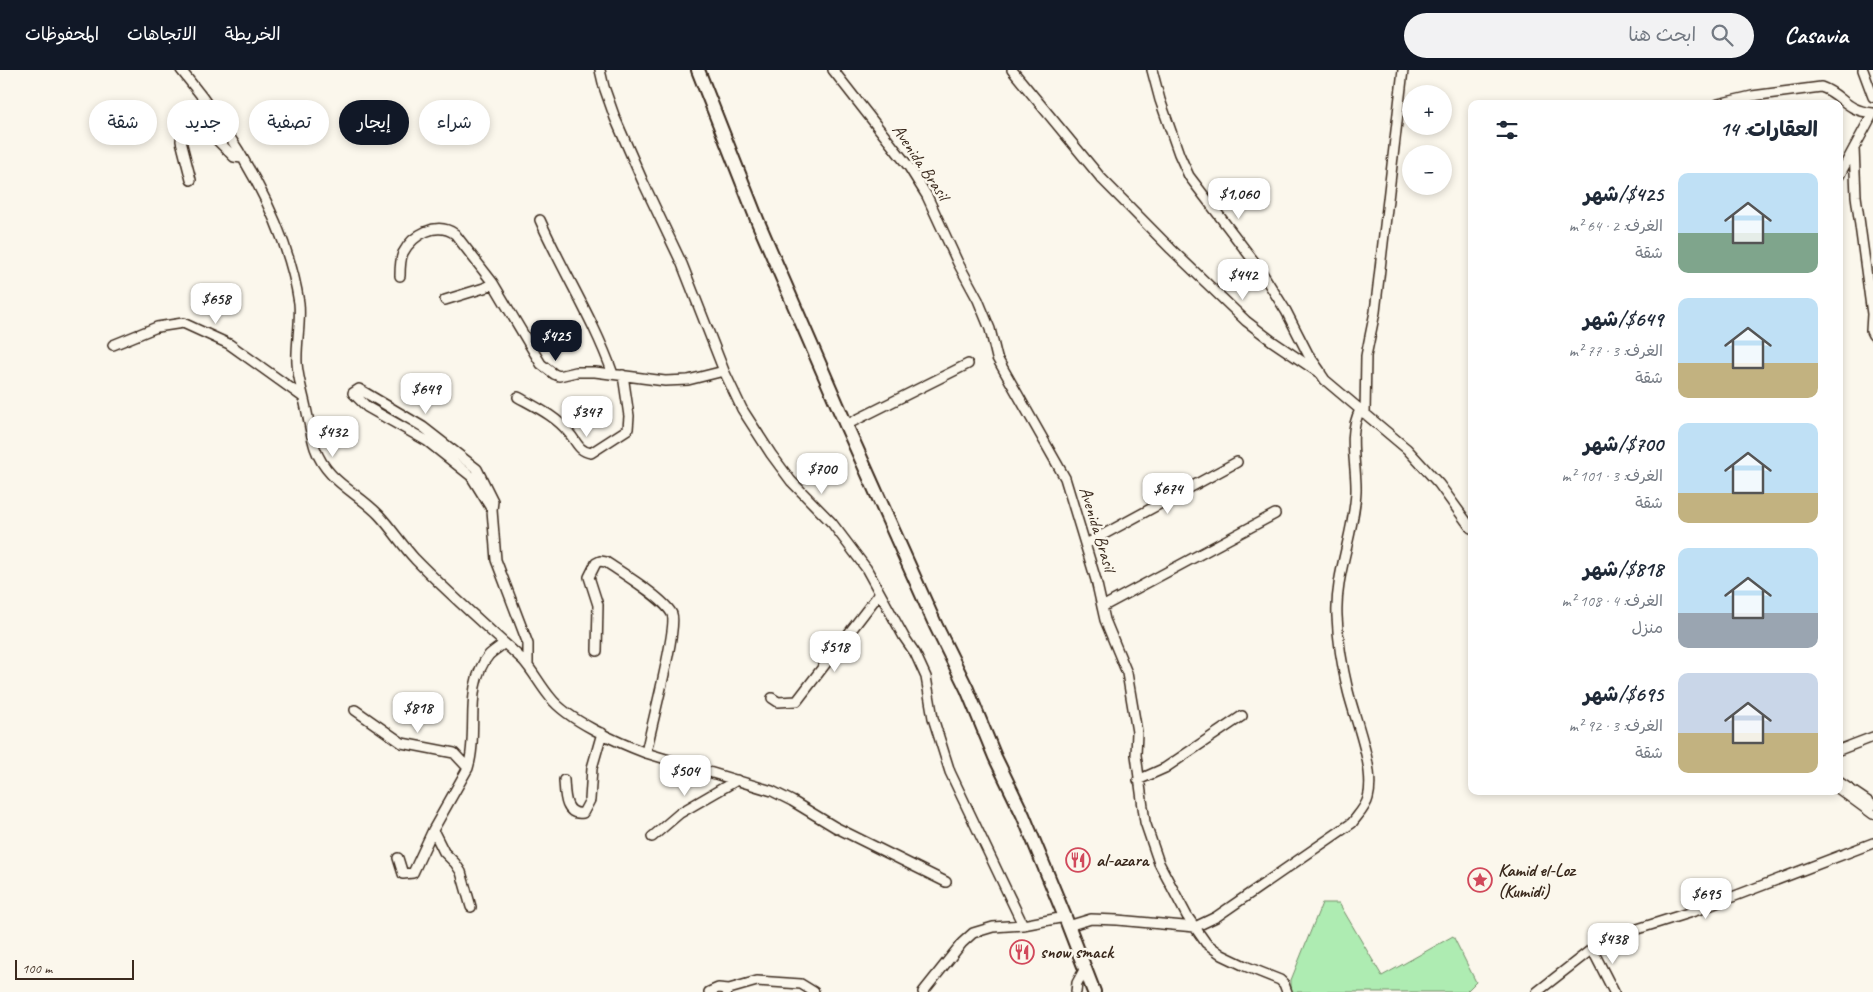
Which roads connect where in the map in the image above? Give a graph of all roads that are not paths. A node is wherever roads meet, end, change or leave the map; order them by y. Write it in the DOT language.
graph roads {
  1 [pos="181,70"];
  2 [pos="600,70"];
  3 [pos="698,70"];
  4 [pos="833,70"];
  5 [pos="1012,70"];
  6 [pos="1152,70"];
  7 [pos="1404,70"];
  8 [pos="1863,70"];
  9 [pos="1873,97"];
  10 [pos="1735,100"];
  11 [pos="1842,100"];
  12 [pos="1843,101"];
  13 [pos="1873,113"];
  14 [pos="1854,148"];
  15 [pos="242,158"];
  16 [pos="1843,169"];
  17 [pos="191,180"];
  18 [pos="540,220"];
  19 [pos="400,276"];
  20 [pos="493,283"];
  21 [pos="445,300"];
  22 [pos="1873,334"];
  23 [pos="113,345"];
  24 [pos="968,364"];
  25 [pos="724,371"];
  26 [pos="613,374"];
  27 [pos="1321,374"];
  28 [pos="623,375"];
  29 [pos="304,397"];
  30 [pos="518,397"];
  31 [pos="1363,412"];
  32 [pos="846,425"];
  33 [pos="1237,462"];
  34 [pos="492,510"];
  35 [pos="1275,514"];
  36 [pos="1468,524"];
  37 [pos="1086,544"];
  38 [pos="879,594"];
  39 [pos="1102,608"];
  40 [pos="504,643"];
  41 [pos="597,651"];
  42 [pos="528,666"];
  43 [pos="772,698"];
  44 [pos="355,710"];
  45 [pos="1242,716"];
  46 [pos="602,733"];
  47 [pos="1873,737"];
  48 [pos="1843,748"];
  49 [pos="646,752"];
  50 [pos="468,768"];
  51 [pos="564,780"];
  52 [pos="736,780"];
  53 [pos="1138,780"];
  54 [pos="1843,785"];
  55 [pos="1843,792"];
  56 [pos="1873,804"];
  57 [pos="1873,814"];
  58 [pos="433,830"];
  59 [pos="652,837"];
  60 [pos="1873,843"];
  61 [pos="398,858"];
  62 [pos="946,882"];
  63 [pos="472,907"];
  64 [pos="1066,922"];
  65 [pos="1023,925"];
  66 [pos="1195,927"];
  67 [pos="1592,949"];
  68 [pos="1084,970"];
  69 [pos="728,990"];
  70 [pos="708,992"];
  71 [pos="814,992"];
  72 [pos="923,992"];
  73 [pos="1076,992"];
  74 [pos="1094,992"];
  75 [pos="1287,992"];
  76 [pos="1537,992"];
  77 [pos="1614,992"];
  1 -- 15 [label="street"];
  2 -- 25 [label="street"];
  3 -- 32 [label="main road"];
  4 -- 37 [label="street, Avenida Brasil"];
  5 -- 27 [label="street"];
  6 -- 27 [label="street"];
  7 -- 31 [label="street"];
  8 -- 9 [label="street"];
  10 -- 11 [label="street"];
  12 -- 13 [label="street"];
  13 -- 14 [label="street"];
  14 -- 16 [label="street"];
  14 -- 22 [label="street"];
  15 -- 17 [label="street"];
  15 -- 29 [label="street"];
  18 -- 26 [label="street"];
  19 -- 20 [label="street"];
  20 -- 21 [label="street"];
  20 -- 26 [label="street"];
  23 -- 29 [label="street"];
  24 -- 32 [label="street"];
  25 -- 28 [label="street"];
  25 -- 38 [label="street"];
  26 -- 28 [label="street"];
  27 -- 31 [label="street"];
  28 -- 30 [label="street"];
  29 -- 40 [label="street"];
  31 -- 36 [label="street"];
  31 -- 66 [label="street"];
  32 -- 64 [label="main road"];
  33 -- 37 [label="street"];
  34 -- 34 [label="street"];
  34 -- 42 [label="street"];
  35 -- 39 [label="street"];
  37 -- 39 [label="street, Avenida Brasil"];
  38 -- 43 [label="street"];
  38 -- 65 [label="street"];
  39 -- 53 [label="street, Avenida Brasil"];
  40 -- 42 [label="street"];
  40 -- 50 [label="street"];
  41 -- 49 [label="street"];
  42 -- 46 [label="street"];
  44 -- 50 [label="street"];
  45 -- 53 [label="street"];
  46 -- 49 [label="street"];
  46 -- 51 [label="street"];
  47 -- 48 [label="street"];
  49 -- 52 [label="street"];
  50 -- 58 [label="street"];
  52 -- 59 [label="street"];
  52 -- 62 [label="street"];
  53 -- 66 [label="street, Avenida Brasil"];
  54 -- 56 [label="street"];
  55 -- 57 [label="street"];
  58 -- 61 [label="street"];
  58 -- 63 [label="street"];
  60 -- 67 [label="street"];
  64 -- 65 [label="street"];
  64 -- 66 [label="street"];
  64 -- 68 [label="main road"];
  65 -- 72 [label="street"];
  66 -- 75 [label="street, Avenida Brasil"];
  67 -- 76 [label="street"];
  67 -- 77 [label="street"];
  68 -- 73 [label="street"];
  68 -- 74 [label="main road"];
  69 -- 70 [label="street"];
  69 -- 71 [label="street"];
}
